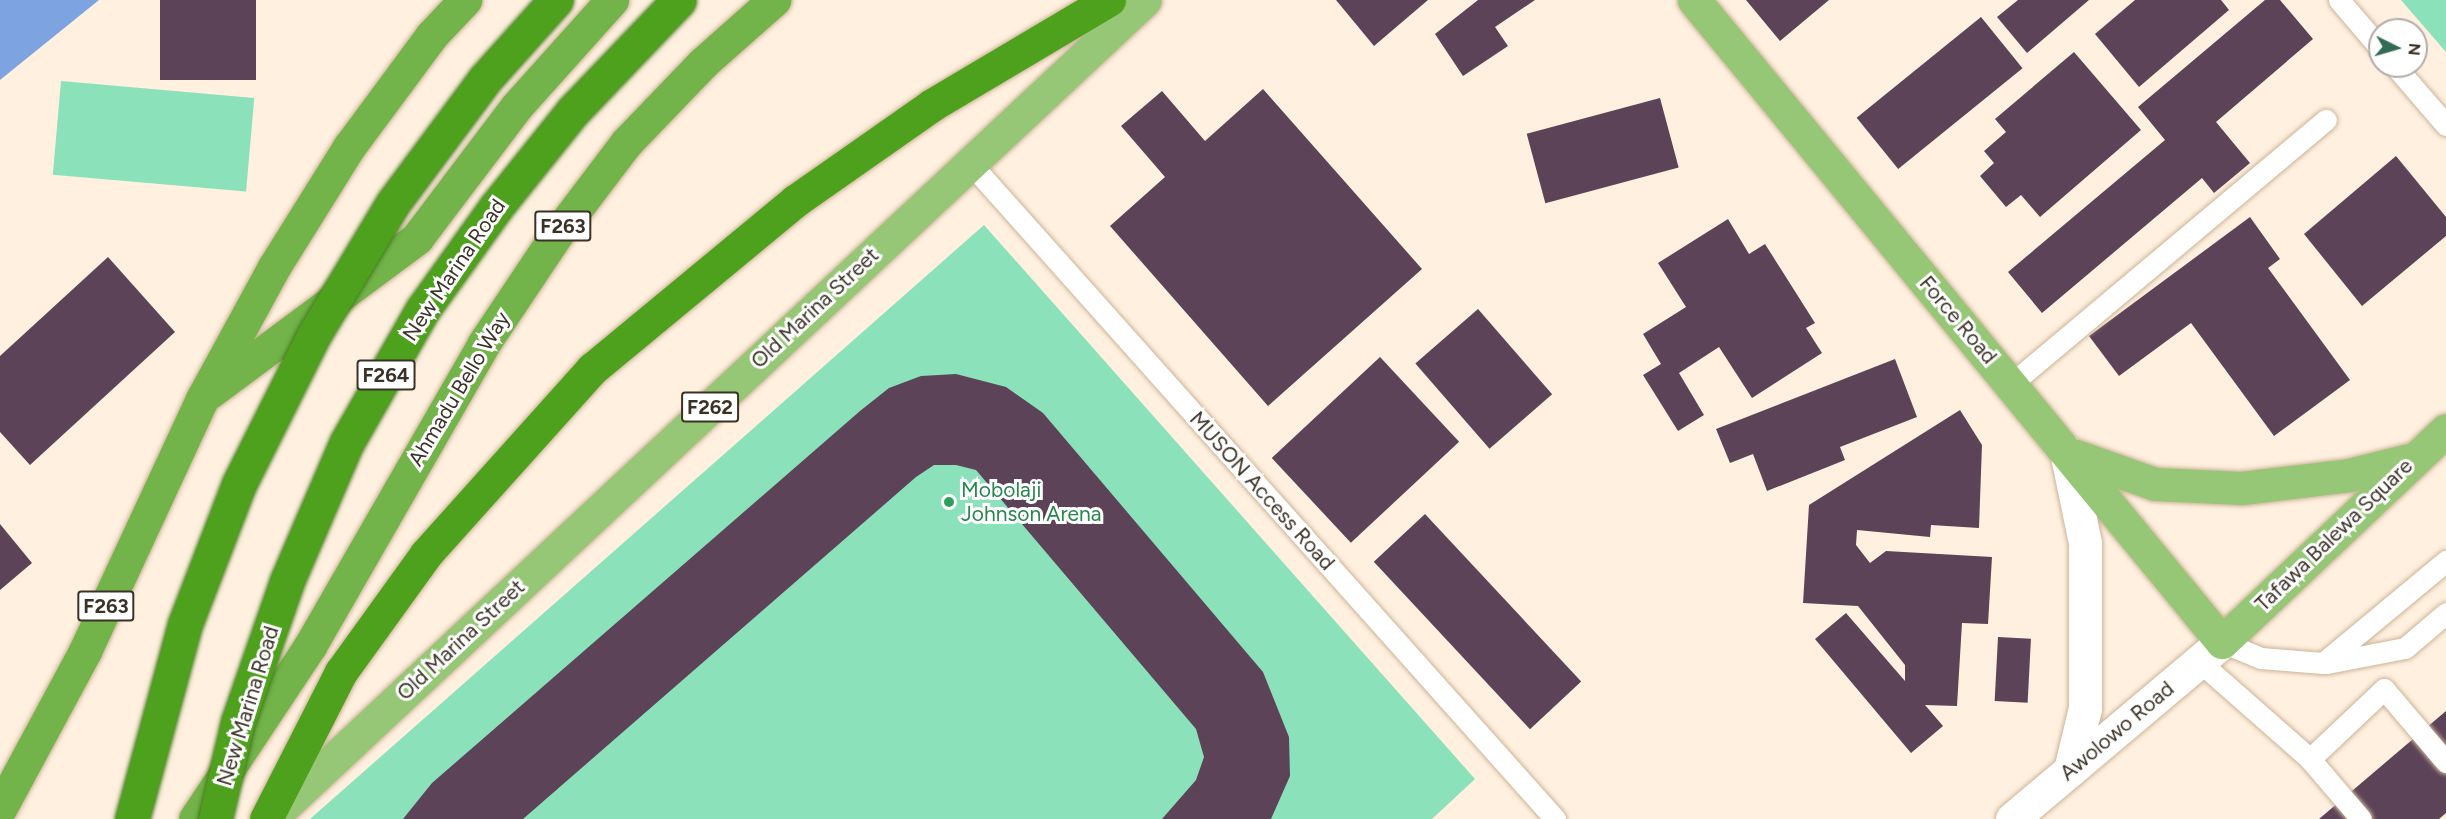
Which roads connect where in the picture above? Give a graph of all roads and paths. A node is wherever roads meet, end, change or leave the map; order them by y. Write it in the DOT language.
graph roads {
  1 [pos="465,0"];
  2 [pos="556,0"];
  3 [pos="612,0"];
  4 [pos="679,0"];
  5 [pos="774,0"];
  6 [pos="1109,0"];
  7 [pos="1145,0"];
  8 [pos="1694,0"];
  9 [pos="2339,0"];
  10 [pos="2368,34"];
  11 [pos="2406,78"];
  12 [pos="2326,120"];
  13 [pos="2446,125"];
  14 [pos="970,163"];
  15 [pos="2011,384"];
  16 [pos="202,399"];
  17 [pos="2446,430"];
  18 [pos="2066,451"];
  19 [pos="2414,458"];
  20 [pos="2446,561"];
  21 [pos="2446,613"];
  22 [pos="2211,652"];
  23 [pos="2323,663"];
  24 [pos="2310,759"];
  25 [pos="2446,762"];
  26 [pos="2070,770"];
  27 [pos="0,809"];
  28 [pos="271,818"];
  29 [pos="132,819"];
  30 [pos="195,819"];
  31 [pos="215,819"];
  32 [pos="1555,819"];
  33 [pos="2012,819"];
  34 [pos="2361,819"];
  1 -- 16 [label="highway, F263"];
  2 -- 29 [label="highway, bridge"];
  3 -- 16 [label="highway"];
  4 -- 31 [label="highway, New Marina Road / F264, bridge"];
  5 -- 30 [label="highway, Ahmadu Bello Way / F263"];
  6 -- 28 [label="highway"];
  7 -- 14 [label="main road, Old Marina Street / F262"];
  8 -- 15 [label="main road, Force Road"];
  9 -- 10 [label="lane"];
  11 -- 13 [label="lane"];
  12 -- 15 [label="lane"];
  14 -- 28 [label="main road, Old Marina Street / F262"];
  14 -- 32 [label="lane, MUSON Access Road"];
  15 -- 18 [label="main road, Force Road"];
  16 -- 27 [label="highway, F263"];
  17 -- 19 [label="main road, Tafawa Balewa Square"];
  18 -- 19 [label="main road"];
  18 -- 22 [label="main road, Force Road"];
  18 -- 26 [label="main road"];
  19 -- 22 [label="main road, Tafawa Balewa Square"];
  20 -- 23 [label="lane"];
  21 -- 23 [label="lane"];
  22 -- 23 [label="lane"];
  22 -- 24 [label="lane"];
  22 -- 26 [label="main road, Awolowo Road"];
  24 -- 25 [label="lane"];
  24 -- 34 [label="lane"];
  26 -- 33 [label="main road, Awolowo Road"];
}
